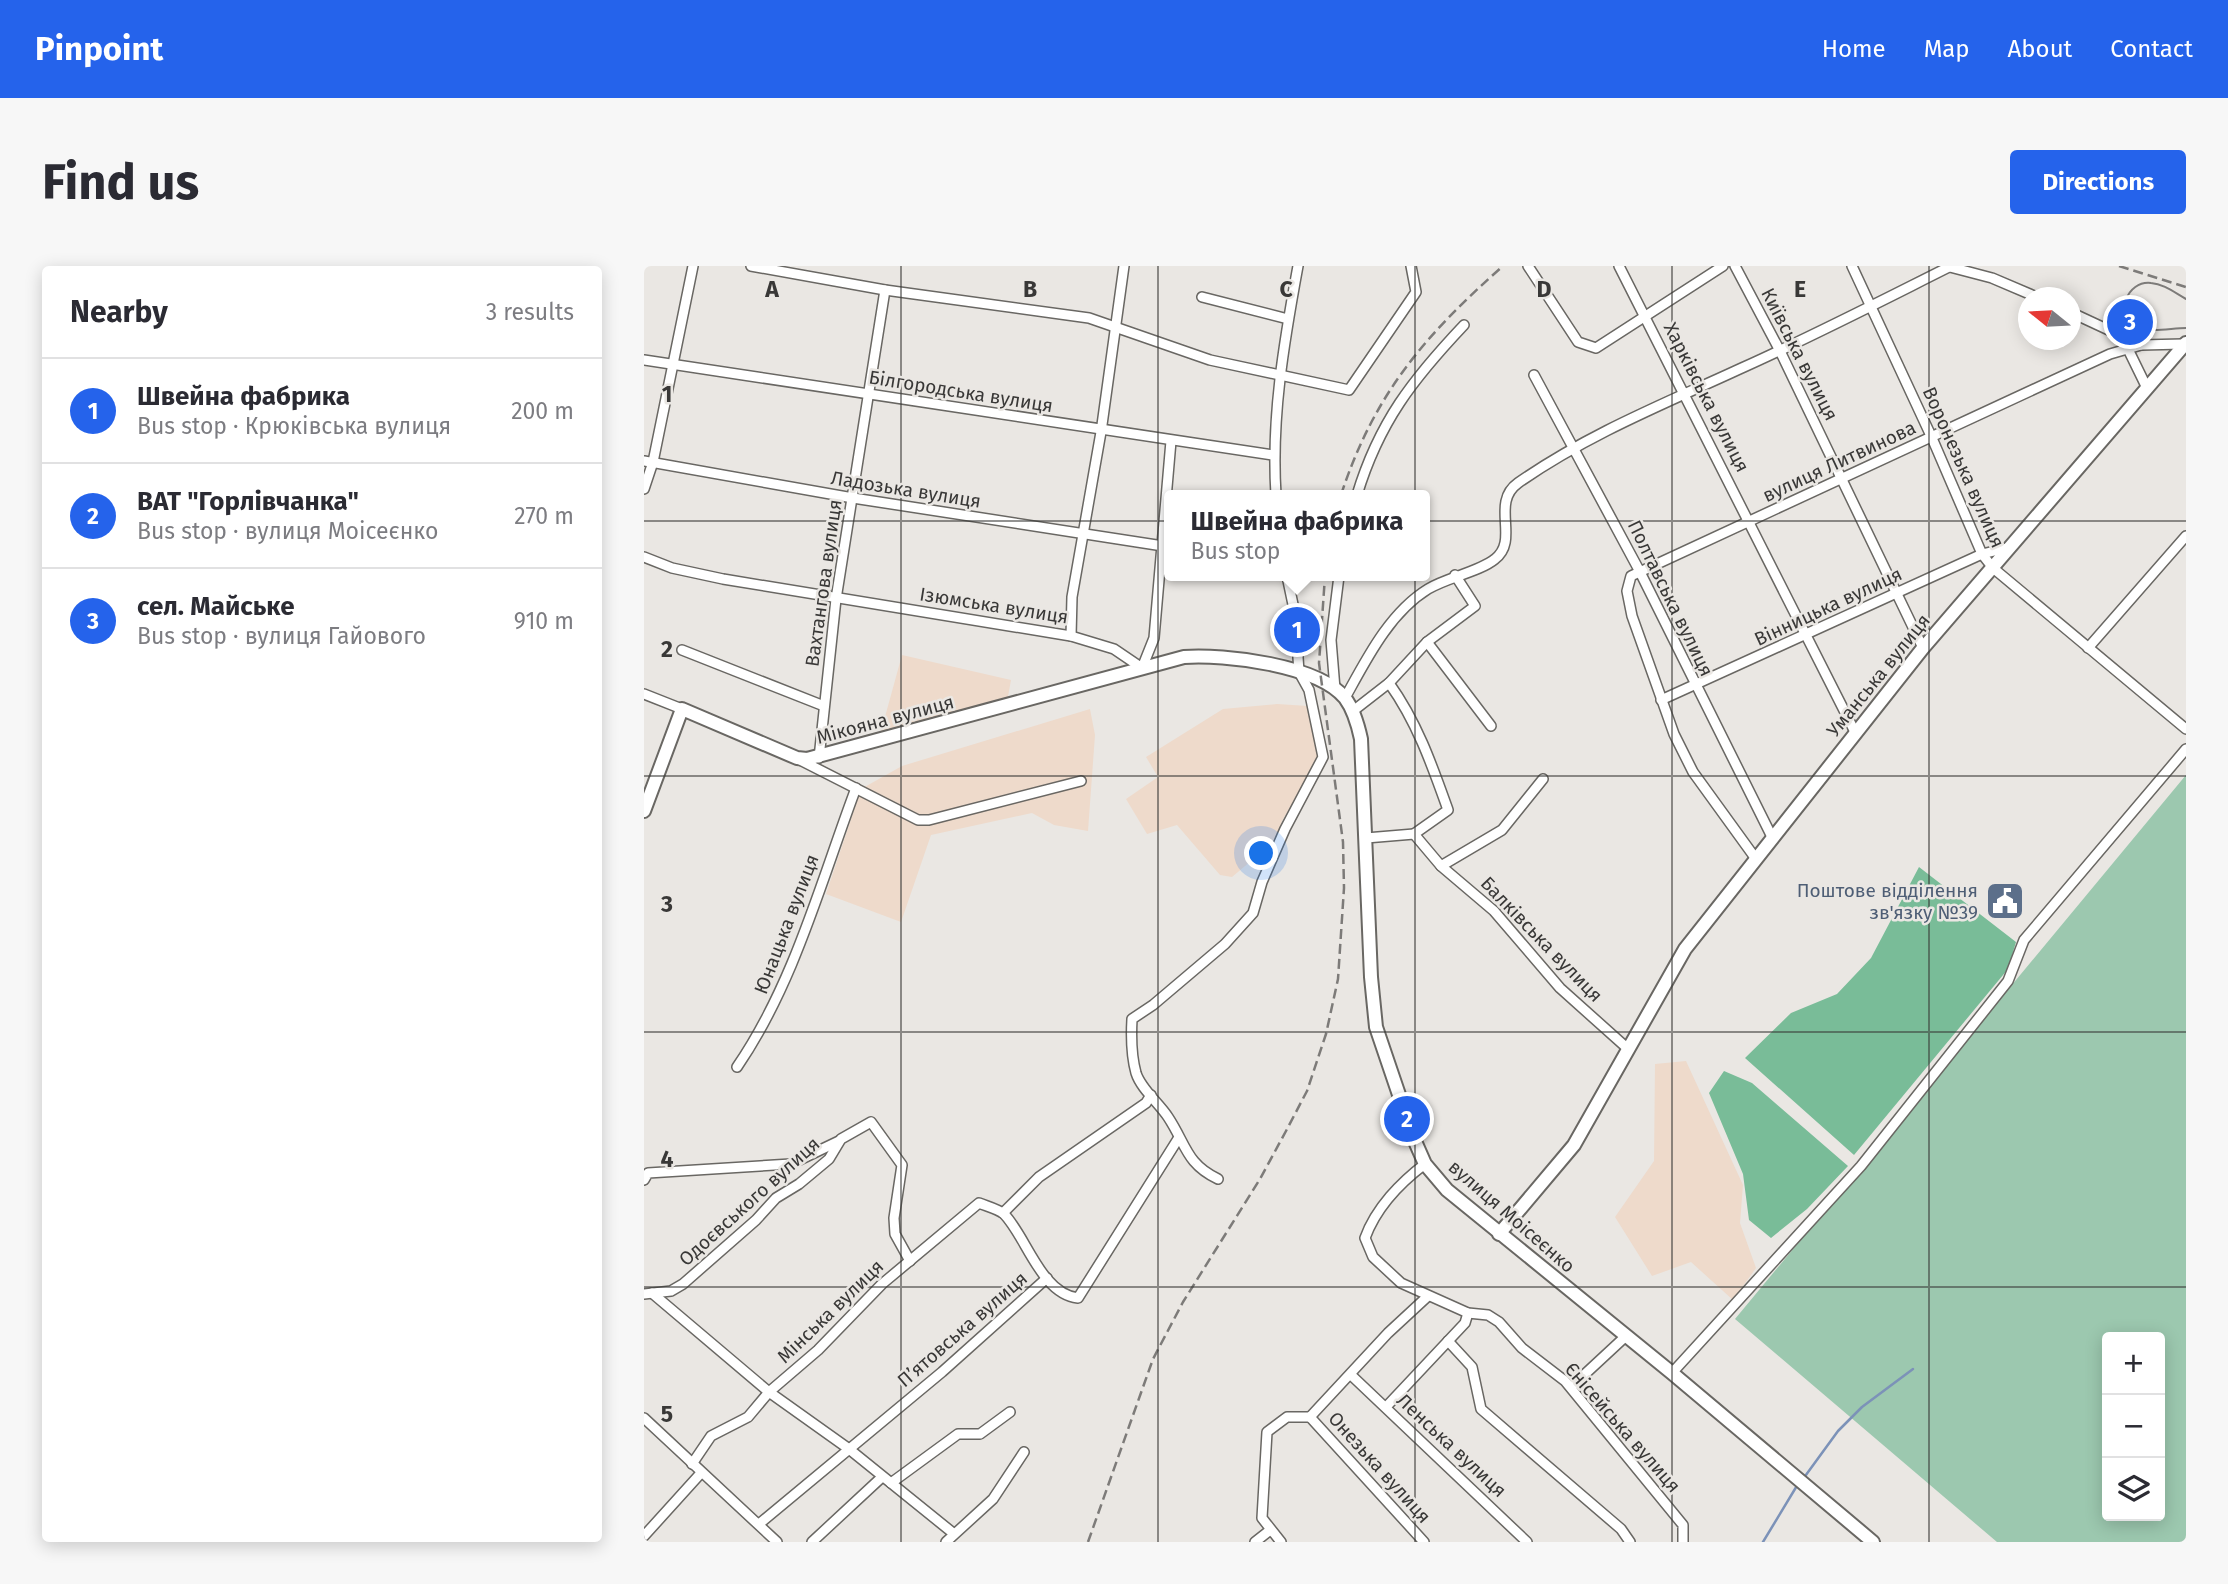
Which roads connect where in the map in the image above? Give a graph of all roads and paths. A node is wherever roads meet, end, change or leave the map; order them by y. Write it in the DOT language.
graph roads {
  1 [pos="693,266"];
  2 [pos="751,266"];
  3 [pos="1124,266"];
  4 [pos="1298,266"];
  5 [pos="1410,266"];
  6 [pos="1528,266"];
  7 [pos="1619,266"];
  8 [pos="1723,266"];
  9 [pos="1735,266"];
  10 [pos="1852,266"];
  11 [pos="1947,267"];
  12 [pos="885,290"];
  13 [pos="2018,290"];
  14 [pos="1202,297"];
  15 [pos="1870,306"];
  16 [pos="1646,317"];
  17 [pos="2081,317"];
  18 [pos="1289,319"];
  19 [pos="1464,324"];
  20 [pos="1116,328"];
  21 [pos="2118,333"];
  22 [pos="2184,344"];
  23 [pos="2141,345"];
  24 [pos="2128,348"];
  25 [pos="1780,351"];
  26 [pos="644,360"];
  27 [pos="674,363"];
  28 [pos="1534,375"];
  29 [pos="1281,377"];
  30 [pos="2146,386"];
  31 [pos="869,394"];
  32 [pos="1686,394"];
  33 [pos="1101,432"];
  34 [pos="1932,438"];
  35 [pos="1171,441"];
  36 [pos="1574,446"];
  37 [pos="1273,456"];
  38 [pos="648,461"];
  39 [pos="1842,479"];
  40 [pos="644,489"];
  41 [pos="1167,490"];
  42 [pos="1276,490"];
  43 [pos="1358,490"];
  44 [pos="853,498"];
  45 [pos="1750,521"];
  46 [pos="1164,533"];
  47 [pos="1084,536"];
  48 [pos="2186,536"];
  49 [pos="1163,546"];
  50 [pos="2011,547"];
  51 [pos="1982,554"];
  52 [pos="644,557"];
  53 [pos="1993,568"];
  54 [pos="1639,570"];
  55 [pos="1455,575"];
  56 [pos="1288,581"];
  57 [pos="1338,581"];
  58 [pos="1897,592"];
  59 [pos="836,599"];
  60 [pos="1071,636"];
  61 [pos="1808,636"];
  62 [pos="1427,642"];
  63 [pos="1923,648"];
  64 [pos="2088,648"];
  65 [pos="682,650"];
  66 [pos="1142,668"];
  67 [pos="1299,672"];
  68 [pos="1389,682"];
  69 [pos="1694,686"];
  70 [pos="1337,691"];
  71 [pos="644,694"];
  72 [pos="1661,700"];
  73 [pos="824,706"];
  74 [pos="682,709"];
  75 [pos="1353,711"];
  76 [pos="1491,726"];
  77 [pos="2186,729"];
  78 [pos="1855,732"];
  79 [pos="2186,749"];
  80 [pos="797,758"];
  81 [pos="819,758"];
  82 [pos="1544,779"];
  83 [pos="1081,781"];
  84 [pos="856,788"];
  85 [pos="644,811"];
  86 [pos="1414,834"];
  87 [pos="1366,838"];
  88 [pos="1773,839"];
  89 [pos="1756,859"];
  90 [pos="1441,866"];
  91 [pos="1627,1048"];
  92 [pos="737,1067"];
  93 [pos="1151,1095"];
  94 [pos="841,1139"];
  95 [pos="1178,1139"];
  96 [pos="1426,1164"];
  97 [pos="644,1180"];
  98 [pos="1218,1180"];
  99 [pos="1003,1213"];
  100 [pos="1499,1234"];
  101 [pos="909,1261"];
  102 [pos="1047,1278"];
  103 [pos="648,1294"];
  104 [pos="1428,1296"];
  105 [pos="1468,1313"];
  106 [pos="1626,1336"];
  107 [pos="1448,1341"];
  108 [pos="1672,1373"];
  109 [pos="1350,1375"];
  110 [pos="1571,1387"];
  111 [pos="769,1392"];
  112 [pos="1386,1406"];
  113 [pos="1010,1412"];
  114 [pos="1310,1416"];
  115 [pos="644,1418"];
  116 [pos="849,1449"];
  117 [pos="1024,1452"];
  118 [pos="692,1464"];
  119 [pos="701,1473"];
  120 [pos="886,1480"];
  121 [pos="759,1524"];
  122 [pos="1269,1531"];
  123 [pos="953,1533"];
  124 [pos="644,1536"];
  125 [pos="777,1542"];
  126 [pos="812,1542"];
  127 [pos="946,1542"];
  128 [pos="1255,1542"];
  129 [pos="1281,1542"];
  130 [pos="1424,1542"];
  131 [pos="1527,1542"];
  132 [pos="1630,1542"];
  133 [pos="1683,1542"];
  134 [pos="1873,1542"];
  1 -- 27 [label="street"];
  2 -- 12 [label="street"];
  3 -- 20 [label="street"];
  4 -- 18 [label="street"];
  5 -- 29 [label="street"];
  6 -- 16 [label="street"];
  7 -- 16 [label="street, Харківська вулиця"];
  8 -- 16 [label="street"];
  9 -- 25 [label="street, Київська вулиця"];
  10 -- 15 [label="street, Воронезька вулиця"];
  11 -- 13 [label="street"];
  11 -- 15 [label="street"];
  12 -- 20 [label="street"];
  12 -- 31 [label="street, Вахтангова вулиця"];
  14 -- 18 [label="street"];
  15 -- 25 [label="street"];
  15 -- 34 [label="street, Воронезька вулиця"];
  16 -- 32 [label="street, Харківська вулиця"];
  17 -- 21 [label="street"];
  18 -- 29 [label="street"];
  19 -- 43 [label="street"];
  20 -- 29 [label="street"];
  20 -- 33 [label="street"];
  21 -- 23 [label="street"];
  21 -- 24 [label="street"];
  22 -- 23 [label="street, вулиця Литвинова"];
  22 -- 30 [label="street, Уманська вулиця"];
  23 -- 24 [label="street, вулиця Литвинова"];
  24 -- 30 [label="street"];
  24 -- 34 [label="street, вулиця Литвинова"];
  25 -- 32 [label="street"];
  25 -- 39 [label="street, Київська вулиця"];
  26 -- 27 [label="street, Білгородська вулиця"];
  27 -- 31 [label="street, Білгородська вулиця"];
  27 -- 38 [label="street"];
  28 -- 36 [label="street, Полтавська вулиця"];
  29 -- 37 [label="street"];
  30 -- 50 [label="street, Уманська вулиця"];
  31 -- 33 [label="street, Білгородська вулиця"];
  31 -- 44 [label="street, Вахтангова вулиця"];
  32 -- 36 [label="street"];
  32 -- 45 [label="street, Харківська вулиця"];
  33 -- 35 [label="street, Білгородська вулиця"];
  33 -- 47 [label="street"];
  34 -- 39 [label="street, вулиця Литвинова"];
  34 -- 51 [label="street, Воронезька вулиця"];
  35 -- 37 [label="street, Білгородська вулиця"];
  35 -- 41 [label="street"];
  36 -- 54 [label="street, Полтавська вулиця"];
  36 -- 55 [label="street"];
  37 -- 42 [label="street"];
  38 -- 40 [label="street"];
  38 -- 44 [label="street, Ладозька вулиця"];
  39 -- 45 [label="street, вулиця Литвинова"];
  39 -- 58 [label="street, Київська вулиця"];
  44 -- 47 [label="street, Ладозька вулиця"];
  44 -- 59 [label="street, Вахтангова вулиця"];
  45 -- 54 [label="street, вулиця Литвинова"];
  45 -- 61 [label="street, Харківська вулиця"];
  46 -- 49 [label="street"];
  47 -- 49 [label="street, Ладозька вулиця"];
  47 -- 60 [label="street"];
  48 -- 64 [label="street"];
  49 -- 66 [label="street"];
  50 -- 51 [label="street, Вінницька вулиця"];
  50 -- 53 [label="street, Уманська вулиця"];
  51 -- 53 [label="street, Воронезька вулиця"];
  51 -- 58 [label="street, Вінницька вулиця"];
  52 -- 59 [label="street, Ізюмська вулиця"];
  53 -- 63 [label="street, Уманська вулиця"];
  53 -- 64 [label="street, Воронезька вулиця"];
  54 -- 69 [label="street, Полтавська вулиця"];
  54 -- 72 [label="street"];
  55 -- 62 [label="street"];
  55 -- 70 [label="street"];
  56 -- 67 [label="street"];
  57 -- 70 [label="street"];
  58 -- 61 [label="street, Вінницька вулиця"];
  58 -- 63 [label="street, Київська вулиця"];
  59 -- 60 [label="street, Ізюмська вулиця"];
  59 -- 73 [label="street, Вахтангова вулиця"];
  60 -- 66 [label="street, Ізюмська вулиця"];
  61 -- 69 [label="street, Вінницька вулиця"];
  61 -- 78 [label="street, Харківська вулиця"];
  62 -- 68 [label="street"];
  62 -- 76 [label="street"];
  63 -- 78 [label="street, Уманська вулиця"];
  64 -- 77 [label="street, Воронезька вулиця"];
  65 -- 73 [label="street"];
  66 -- 67 [label="street"];
  66 -- 81 [label="street, Мікояна вулиця"];
  67 -- 70 [label="street"];
  67 -- 93 [label="street"];
  68 -- 75 [label="street"];
  68 -- 86 [label="street"];
  69 -- 72 [label="street, Вінницька вулиця"];
  69 -- 88 [label="street, Полтавська вулиця"];
  70 -- 75 [label="street, вулиця Моісеєнко"];
  71 -- 74 [label="street, Мікояна вулиця"];
  72 -- 89 [label="street"];
  73 -- 81 [label="street, Вахтангова вулиця"];
  74 -- 80 [label="street, Мікояна вулиця"];
  74 -- 85 [label="street"];
  75 -- 87 [label="street, вулиця Моісеєнко"];
  78 -- 88 [label="street, Уманська вулиця"];
  79 -- 108 [label="street"];
  80 -- 81 [label="street, Мікояна вулиця"];
  80 -- 84 [label="street"];
  82 -- 90 [label="street"];
  83 -- 84 [label="street"];
  84 -- 92 [label="street, Юнацька вулиця"];
  86 -- 87 [label="street"];
  86 -- 90 [label="street, Балківська вулиця"];
  87 -- 96 [label="street, вулиця Моісеєнко"];
  88 -- 89 [label="street, Уманська вулиця"];
  89 -- 91 [label="street, Уманська вулиця"];
  90 -- 91 [label="street, Балківська вулиця"];
  91 -- 100 [label="street, Уманська вулиця"];
  93 -- 95 [label="street"];
  93 -- 99 [label="street"];
  94 -- 97 [label="street, Одоєвського вулиця"];
  94 -- 101 [label="street, Одоєвського вулиця"];
  94 -- 103 [label="street, Одоєвського вулиця"];
  95 -- 98 [label="street"];
  95 -- 102 [label="street, П’ятовська вулиця"];
  96 -- 100 [label="street, вулиця Моісеєнко"];
  96 -- 104 [label="street, Єнісейська вулиця"];
  99 -- 101 [label="street, Мінська вулиця"];
  99 -- 102 [label="street"];
  100 -- 106 [label="street, вулиця Моісеєнко"];
  101 -- 111 [label="street, Мінська вулиця"];
  102 -- 116 [label="street, П’ятовська вулиця"];
  103 -- 111 [label="street"];
  104 -- 105 [label="street, Єнісейська вулиця"];
  104 -- 109 [label="street"];
  105 -- 107 [label="street"];
  105 -- 110 [label="street, Єнісейська вулиця"];
  106 -- 108 [label="street, вулиця Моісеєнко"];
  106 -- 110 [label="street"];
  107 -- 112 [label="street"];
  107 -- 132 [label="street"];
  108 -- 134 [label="street, вулиця Моісеєнко"];
  109 -- 112 [label="street, Ленська вулиця"];
  109 -- 114 [label="street"];
  110 -- 133 [label="street, Єнісейська вулиця"];
  111 -- 116 [label="street"];
  111 -- 118 [label="street, Мінська вулиця"];
  112 -- 131 [label="street, Ленська вулиця"];
  113 -- 120 [label="street"];
  114 -- 122 [label="street"];
  114 -- 130 [label="street, Онезька вулиця"];
  115 -- 118 [label="street"];
  116 -- 120 [label="street"];
  116 -- 121 [label="street, П’ятовська вулиця"];
  117 -- 123 [label="street"];
  118 -- 119 [label="street"];
  119 -- 121 [label="street"];
  119 -- 124 [label="street"];
  120 -- 123 [label="street"];
  120 -- 126 [label="street"];
  121 -- 125 [label="street"];
  122 -- 128 [label="street"];
  122 -- 129 [label="street"];
  123 -- 127 [label="street"];
}
